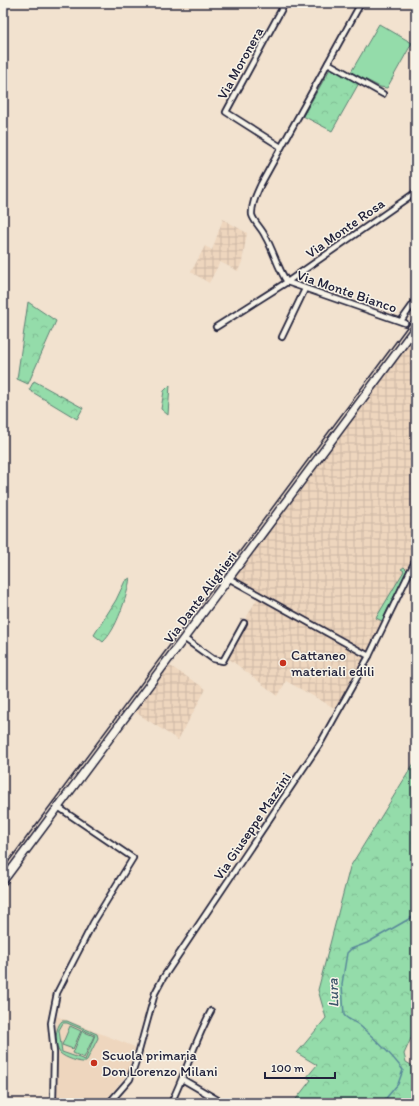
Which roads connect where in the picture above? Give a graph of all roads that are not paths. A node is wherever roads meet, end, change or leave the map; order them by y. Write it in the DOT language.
graph roads {
  1 [pos="285,3"];
  2 [pos="361,3"];
  3 [pos="328,63"];
  4 [pos="383,94"];
  5 [pos="281,147"];
  6 [pos="416,192"];
  7 [pos="287,282"];
  8 [pos="305,289"];
  9 [pos="416,300"];
  10 [pos="216,327"];
  11 [pos="416,327"];
  12 [pos="282,337"];
  13 [pos="416,559"];
  14 [pos="230,579"];
  15 [pos="244,623"];
  16 [pos="184,639"];
  17 [pos="369,656"];
  18 [pos="58,807"];
  19 [pos="3,881"];
  20 [pos="211,1011"];
  21 [pos="182,1079"];
  22 [pos="53,1103"];
  23 [pos="109,1103"];
  24 [pos="171,1103"];
  25 [pos="223,1103"];
  1 -- 5 [label="street, Via Moronera"];
  2 -- 3 [label="street, Via Monte Bianco"];
  3 -- 4 [label="street"];
  3 -- 5 [label="street, Via Monte Bianco"];
  5 -- 7 [label="street, Via Monte Bianco"];
  6 -- 7 [label="street, Via Monte Rosa"];
  7 -- 8 [label="street, Via Monte Bianco"];
  7 -- 10 [label="street, Via Monte Rosa"];
  8 -- 9 [label="street, Via Monte Bianco"];
  8 -- 12 [label="street"];
  11 -- 14 [label="street, Via Dante Alighieri"];
  13 -- 17 [label="street, Via Giuseppe Mazzini"];
  14 -- 16 [label="street, Via Dante Alighieri"];
  14 -- 17 [label="street"];
  15 -- 16 [label="street"];
  16 -- 18 [label="street, Via Dante Alighieri"];
  17 -- 23 [label="street, Via Giuseppe Mazzini"];
  18 -- 19 [label="street, Via Dante Alighieri"];
  18 -- 22 [label="street"];
  20 -- 21 [label="street"];
  21 -- 24 [label="street"];
  21 -- 25 [label="street"];
}
